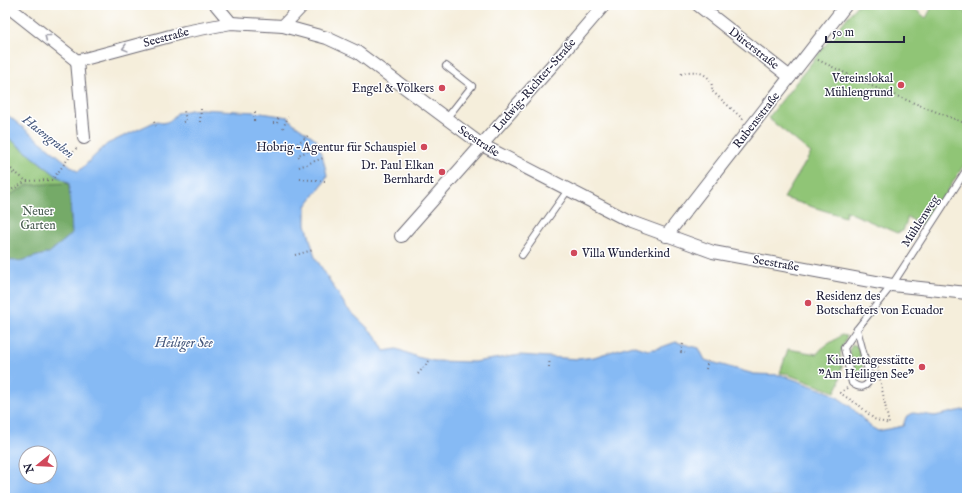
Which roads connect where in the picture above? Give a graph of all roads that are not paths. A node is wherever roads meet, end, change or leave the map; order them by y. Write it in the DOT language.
graph roads {
  1 [pos="6,5"];
  2 [pos="216,5"];
  3 [pos="303,5"];
  4 [pos="604,5"];
  5 [pos="698,5"];
  6 [pos="846,5"];
  7 [pos="231,23"];
  8 [pos="283,26"];
  9 [pos="77,61"];
  10 [pos="446,66"];
  11 [pos="790,77"];
  12 [pos="446,119"];
  13 [pos="84,138"];
  14 [pos="482,145"];
  15 [pos="967,169"];
  16 [pos="568,190"];
  17 [pos="401,236"];
  18 [pos="666,236"];
  19 [pos="522,255"];
  20 [pos="892,285"];
  21 [pos="967,293"];
  22 [pos="858,329"];
  9 -- 1 [label="street, one-way"];
  2 -- 7 [label="street"];
  3 -- 8 [label="street"];
  4 -- 14 [label="street, Ludwig-Richter-Straße"];
  5 -- 11 [label="street, Dürerstraße"];
  6 -- 11 [label="street, Rubensstraße"];
  7 -- 8 [label="street, Seestraße"];
  7 -- 9 [label="street, Seestraße, one-way"];
  8 -- 12 [label="street, Seestraße"];
  9 -- 13 [label="street"];
  10 -- 12 [label="lane"];
  11 -- 18 [label="street, Rubensstraße"];
  12 -- 14 [label="street, Seestraße"];
  14 -- 16 [label="street, Seestraße"];
  14 -- 17 [label="street, Ludwig-Richter-Straße"];
  15 -- 20 [label="lane, Mühlenweg"];
  16 -- 18 [label="street, Seestraße"];
  16 -- 19 [label="lane"];
  18 -- 20 [label="street, Seestraße"];
  20 -- 21 [label="street, Seestraße"];
  20 -- 22 [label="lane, Mühlenweg"];
  22 -- 22 [label="lane, Mühlenweg"];
}
